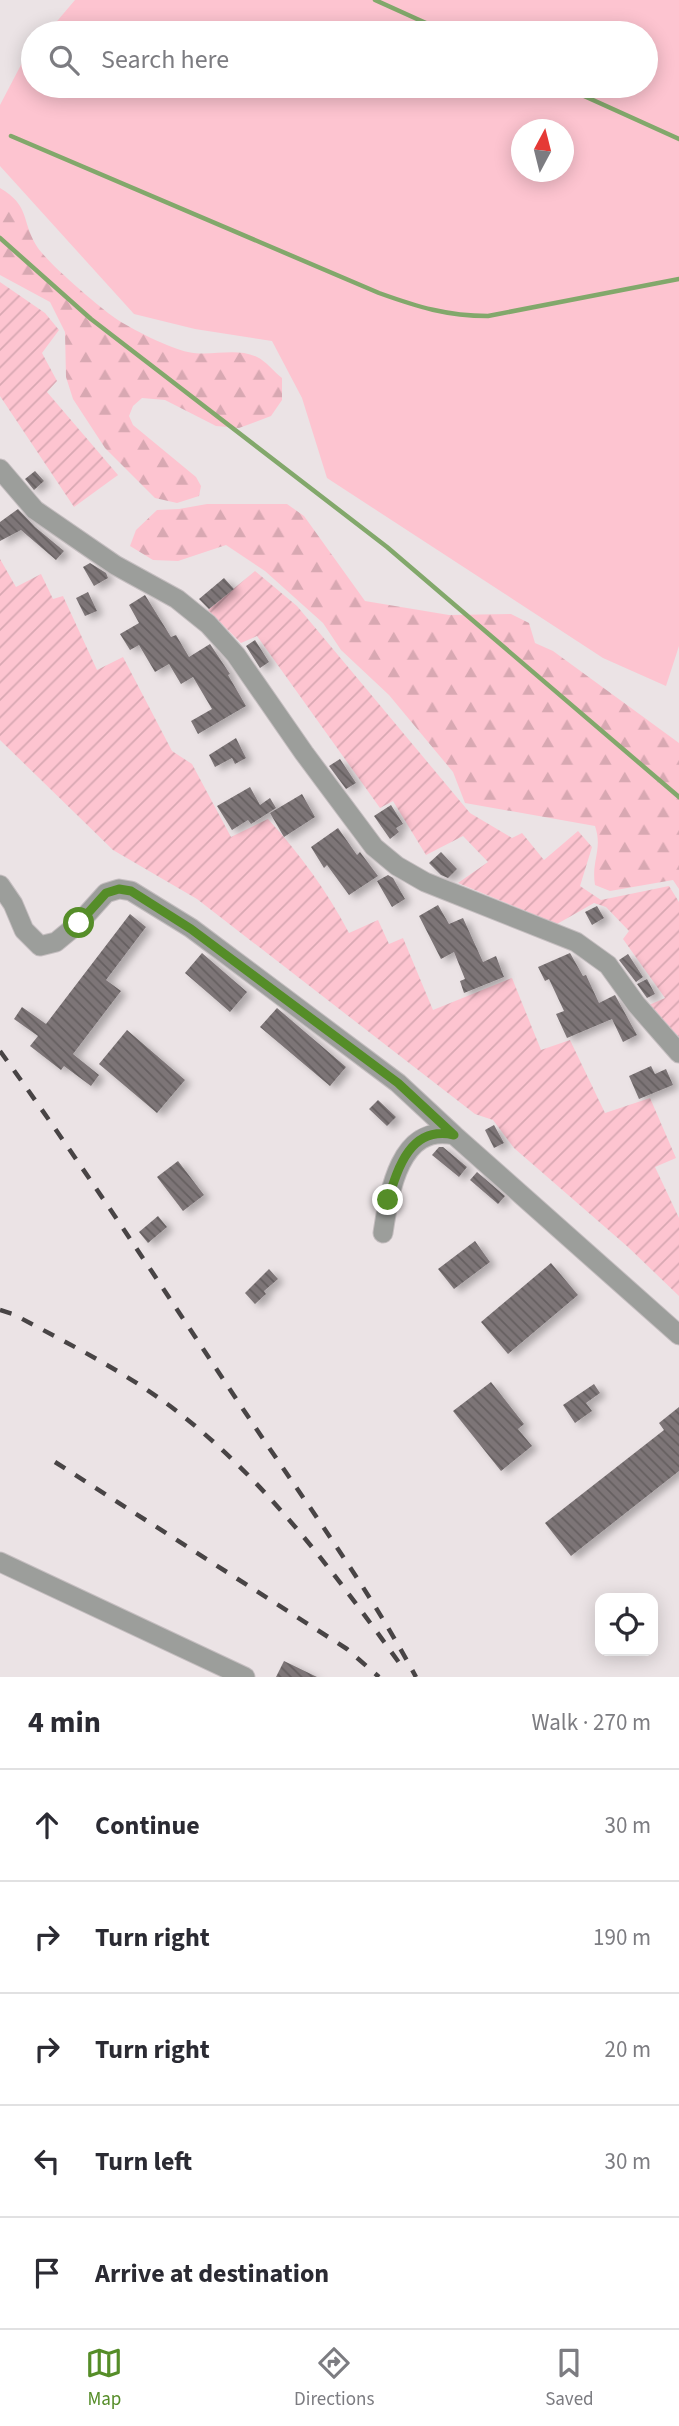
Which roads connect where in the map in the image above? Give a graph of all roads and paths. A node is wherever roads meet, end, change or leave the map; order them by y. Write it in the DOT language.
graph roads {
  1 [pos="0,469"];
  2 [pos="0,885"];
  3 [pos="679,1053"];
  4 [pos="454,1135"];
  5 [pos="383,1233"];
  6 [pos="679,1335"];
  7 [pos="0,1562"];
  8 [pos="245,1677"];
  1 -- 3 [label="street"];
  2 -- 4 [label="street"];
  4 -- 5 [label="street"];
  4 -- 6 [label="street"];
  7 -- 8 [label="street"];
}
